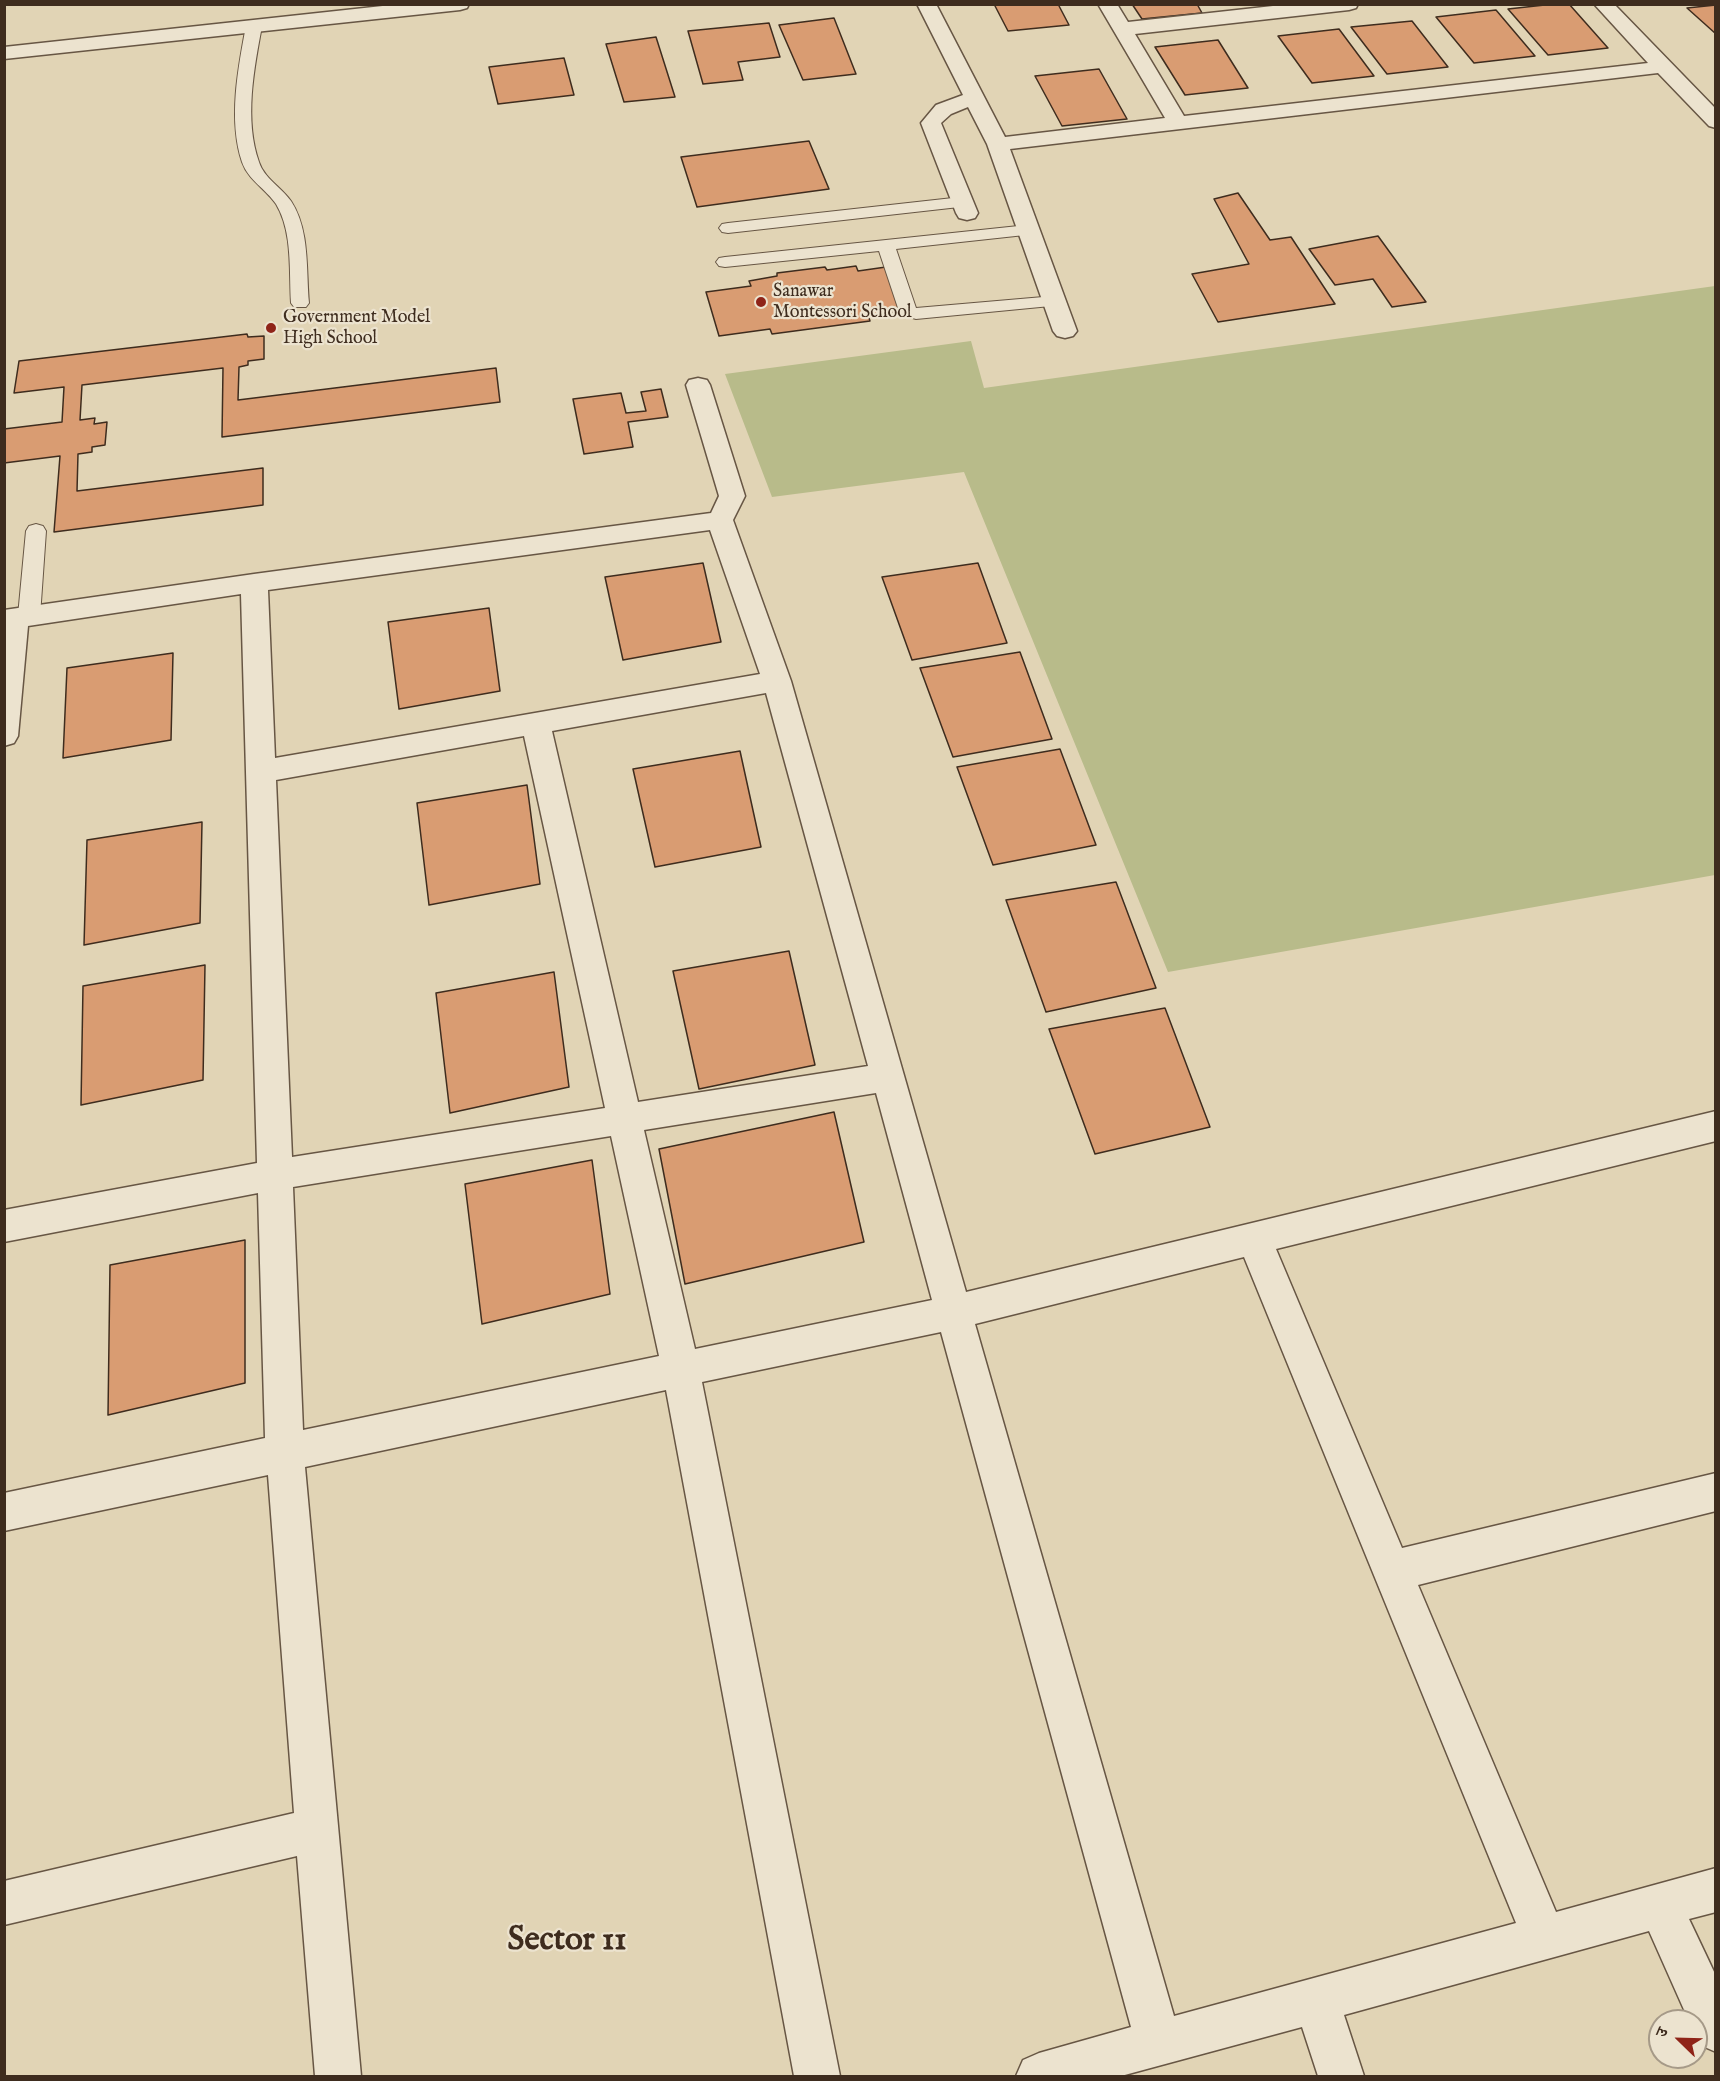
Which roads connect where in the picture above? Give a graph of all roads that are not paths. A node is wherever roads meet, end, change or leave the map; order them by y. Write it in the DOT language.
graph roads {
  1 [pos="460,4"];
  2 [pos="926,4"];
  3 [pos="1107,4"];
  4 [pos="1349,4"];
  5 [pos="1603,4"];
  6 [pos="399,8"];
  7 [pos="254,26"];
  8 [pos="1122,29"];
  9 [pos="4,53"];
  10 [pos="1662,67"];
  11 [pos="973,99"];
  12 [pos="1716,122"];
  13 [pos="1178,123"];
  14 [pos="998,144"];
  15 [pos="965,207"];
  16 [pos="728,228"];
  17 [pos="1028,230"];
  18 [pos="886,246"];
  19 [pos="725,262"];
  20 [pos="1054,301"];
  21 [pos="300,303"];
  22 [pos="1065,331"];
  23 [pos="698,385"];
  24 [pos="720,520"];
  25 [pos="36,531"];
  26 [pos="254,583"];
  27 [pos="16,619"];
  28 [pos="777,681"];
  29 [pos="536,723"];
  30 [pos="4,736"];
  31 [pos="260,772"];
  32 [pos="888,1077"];
  33 [pos="626,1119"];
  34 [pos="1716,1126"];
  35 [pos="275,1174"];
  36 [pos="4,1226"];
  37 [pos="1254,1239"];
  38 [pos="954,1312"];
  39 [pos="681,1370"];
  40 [pos="285,1454"];
  41 [pos="1716,1492"];
  42 [pos="4,1512"];
  43 [pos="1392,1572"];
  44 [pos="316,1830"];
  45 [pos="1716,1890"];
  46 [pos="4,1903"];
  47 [pos="1660,1905"];
  48 [pos="1544,1937"];
  49 [pos="1316,2000"];
  50 [pos="1716,2029"];
  51 [pos="1159,2043"];
  52 [pos="338,2076"];
  53 [pos="817,2076"];
  54 [pos="1039,2076"];
  55 [pos="1341,2076"];
  1 -- 6 [label="street"];
  2 -- 11 [label="street"];
  3 -- 8 [label="street"];
  4 -- 8 [label="street"];
  5 -- 10 [label="street"];
  6 -- 7 [label="street"];
  7 -- 9 [label="street"];
  7 -- 21 [label="lane"];
  8 -- 13 [label="street"];
  10 -- 12 [label="street"];
  10 -- 13 [label="street"];
  11 -- 14 [label="street"];
  11 -- 15 [label="street"];
  13 -- 14 [label="street"];
  14 -- 17 [label="street"];
  15 -- 16 [label="lane"];
  17 -- 18 [label="lane"];
  17 -- 20 [label="street"];
  18 -- 19 [label="lane"];
  18 -- 20 [label="lane"];
  20 -- 22 [label="street"];
  23 -- 24 [label="street"];
  24 -- 26 [label="street"];
  24 -- 28 [label="street"];
  25 -- 27 [label="lane"];
  26 -- 27 [label="street"];
  26 -- 31 [label="street"];
  27 -- 30 [label="street"];
  28 -- 29 [label="street"];
  28 -- 32 [label="street"];
  29 -- 31 [label="street"];
  29 -- 33 [label="street"];
  31 -- 35 [label="street"];
  32 -- 33 [label="street"];
  32 -- 38 [label="street"];
  33 -- 35 [label="street"];
  33 -- 39 [label="street"];
  34 -- 37 [label="street"];
  35 -- 36 [label="street"];
  35 -- 40 [label="street"];
  37 -- 38 [label="street"];
  37 -- 43 [label="street"];
  38 -- 39 [label="street"];
  38 -- 51 [label="street"];
  39 -- 40 [label="street"];
  39 -- 53 [label="street"];
  40 -- 42 [label="street"];
  40 -- 44 [label="street"];
  41 -- 43 [label="street"];
  43 -- 48 [label="street"];
  44 -- 46 [label="street"];
  44 -- 52 [label="street"];
  45 -- 47 [label="street"];
  47 -- 48 [label="street"];
  47 -- 50 [label="street"];
  48 -- 49 [label="street"];
  49 -- 51 [label="street"];
  49 -- 55 [label="street"];
  51 -- 54 [label="street"];
}
